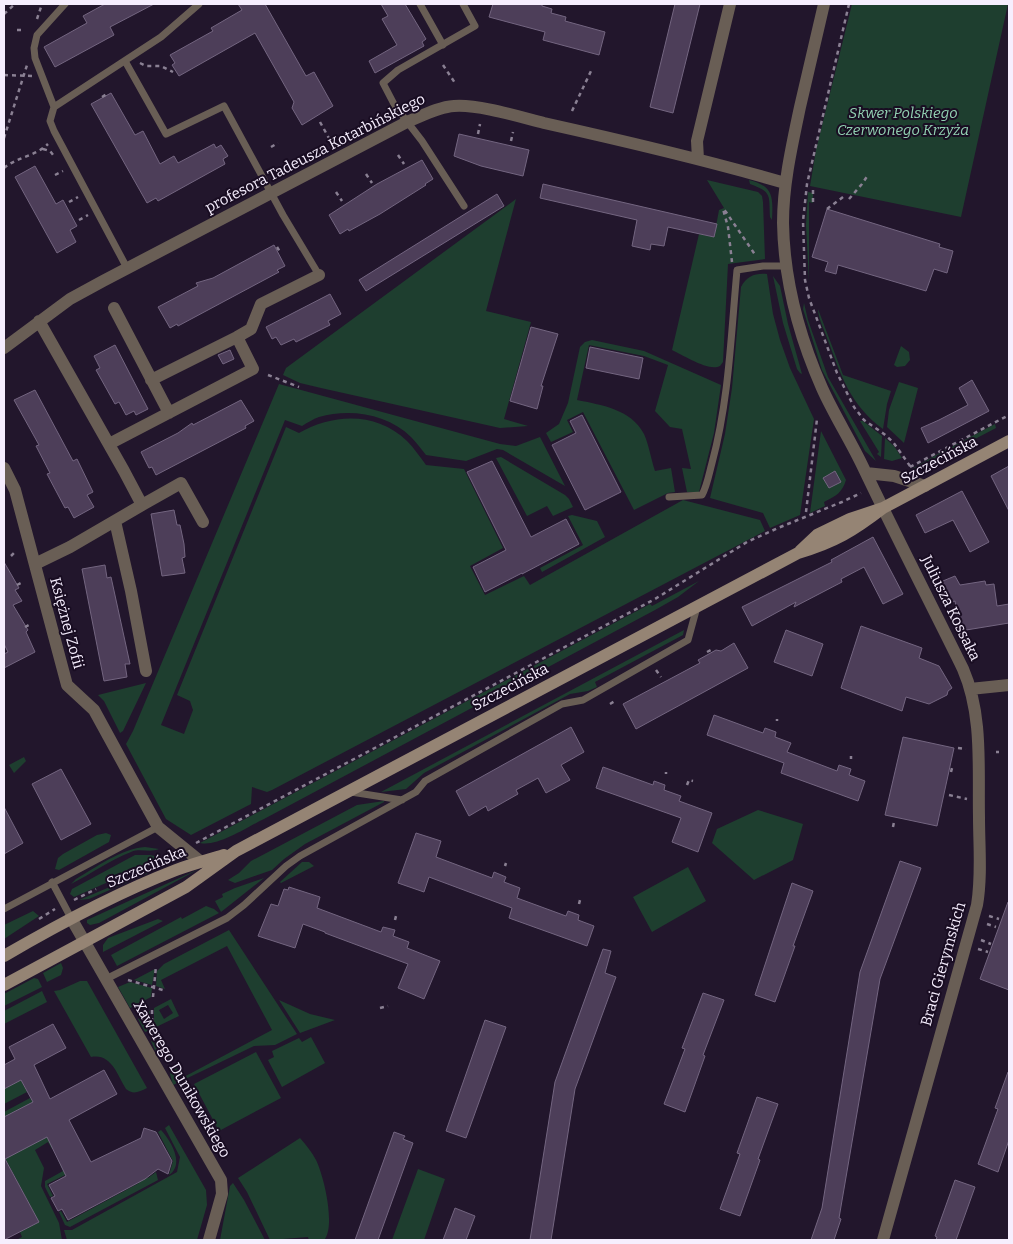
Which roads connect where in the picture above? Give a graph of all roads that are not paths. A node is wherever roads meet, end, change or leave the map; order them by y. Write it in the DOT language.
graph roads {
  1 [pos="65,4"];
  2 [pos="199,4"];
  3 [pos="420,4"];
  4 [pos="463,4"];
  5 [pos="730,4"];
  6 [pos="824,4"];
  7 [pos="442,45"];
  8 [pos="125,61"];
  9 [pos="54,108"];
  10 [pos="408,122"];
  11 [pos="698,159"];
  12 [pos="785,182"];
  13 [pos="271,192"];
  14 [pos="464,206"];
  15 [pos="786,266"];
  16 [pos="127,268"];
  17 [pos="319,275"];
  18 [pos="114,308"];
  19 [pos="39,321"];
  20 [pos="237,337"];
  21 [pos="4,348"];
  22 [pos="151,380"];
  23 [pos="169,413"];
  24 [pos="1009,441"];
  25 [pos="110,444"];
  26 [pos="4,468"];
  27 [pos="866,473"];
  28 [pos="925,486"];
  29 [pos="668,497"];
  30 [pos="142,505"];
  31 [pos="883,508"];
  32 [pos="115,521"];
  33 [pos="203,522"];
  34 [pos="35,564"];
  35 [pos="697,606"];
  36 [pos="146,671"];
  37 [pos="1009,688"];
  38 [pos="970,689"];
  39 [pos="348,792"];
  40 [pos="402,800"];
  41 [pos="158,827"];
  42 [pos="236,851"];
  43 [pos="201,862"];
  44 [pos="52,882"];
  45 [pos="4,909"];
  46 [pos="71,918"];
  47 [pos="85,941"];
  48 [pos="4,956"];
  49 [pos="106,979"];
  50 [pos="4,985"];
  51 [pos="209,1240"];
  52 [pos="883,1240"];
  1 -- 9 [label="lane"];
  2 -- 8 [label="lane"];
  3 -- 7 [label="lane"];
  4 -- 7 [label="lane"];
  5 -- 11 [label="street"];
  6 -- 12 [label="street, Juliusza Kossaka"];
  7 -- 10 [label="lane"];
  8 -- 9 [label="lane"];
  8 -- 13 [label="lane"];
  9 -- 16 [label="lane"];
  10 -- 11 [label="street, profesora Tadeusza Kotarbińskiego"];
  10 -- 13 [label="street, profesora Tadeusza Kotarbińskiego"];
  10 -- 14 [label="lane"];
  11 -- 12 [label="street, profesora Tadeusza Kotarbińskiego"];
  12 -- 15 [label="street, Juliusza Kossaka"];
  13 -- 16 [label="street, profesora Tadeusza Kotarbińskiego"];
  13 -- 17 [label="lane"];
  15 -- 27 [label="street, Juliusza Kossaka"];
  15 -- 29 [label="lane"];
  16 -- 19 [label="street, profesora Tadeusza Kotarbińskiego"];
  17 -- 20 [label="street"];
  18 -- 22 [label="street"];
  19 -- 21 [label="street, profesora Tadeusza Kotarbińskiego"];
  19 -- 25 [label="street"];
  20 -- 22 [label="street"];
  20 -- 23 [label="street"];
  22 -- 23 [label="street"];
  23 -- 25 [label="street"];
  24 -- 28 [label="street, Szczecińska"];
  25 -- 30 [label="street"];
  26 -- 34 [label="street, Księżnej Zofii"];
  27 -- 28 [label="street"];
  27 -- 31 [label="street, Juliusza Kossaka"];
  28 -- 31 [label="street, Szczecińska"];
  30 -- 32 [label="street"];
  30 -- 33 [label="street"];
  31 -- 35 [label="street, Szczecińska"];
  31 -- 38 [label="street, Juliusza Kossaka"];
  32 -- 34 [label="street"];
  32 -- 36 [label="street"];
  34 -- 41 [label="street, Księżnej Zofii"];
  35 -- 39 [label="street, Szczecińska"];
  35 -- 40 [label="lane"];
  37 -- 38 [label="street"];
  38 -- 52 [label="street, Braci Gierymskich"];
  39 -- 40 [label="lane"];
  39 -- 42 [label="street, Szczecińska"];
  40 -- 49 [label="lane"];
  41 -- 43 [label="street, Księżnej Zofii"];
  41 -- 44 [label="lane"];
  42 -- 43 [label="street, Szczecińska"];
  42 -- 47 [label="street, Szczecińska"];
  43 -- 46 [label="street, Szczecińska"];
  44 -- 45 [label="lane"];
  44 -- 46 [label="lane"];
  46 -- 47 [label="street"];
  46 -- 48 [label="street, Szczecińska"];
  47 -- 49 [label="street, Xawerego Dunikowskiego"];
  47 -- 50 [label="street, Szczecińska"];
  49 -- 51 [label="street, Xawerego Dunikowskiego"];
}
